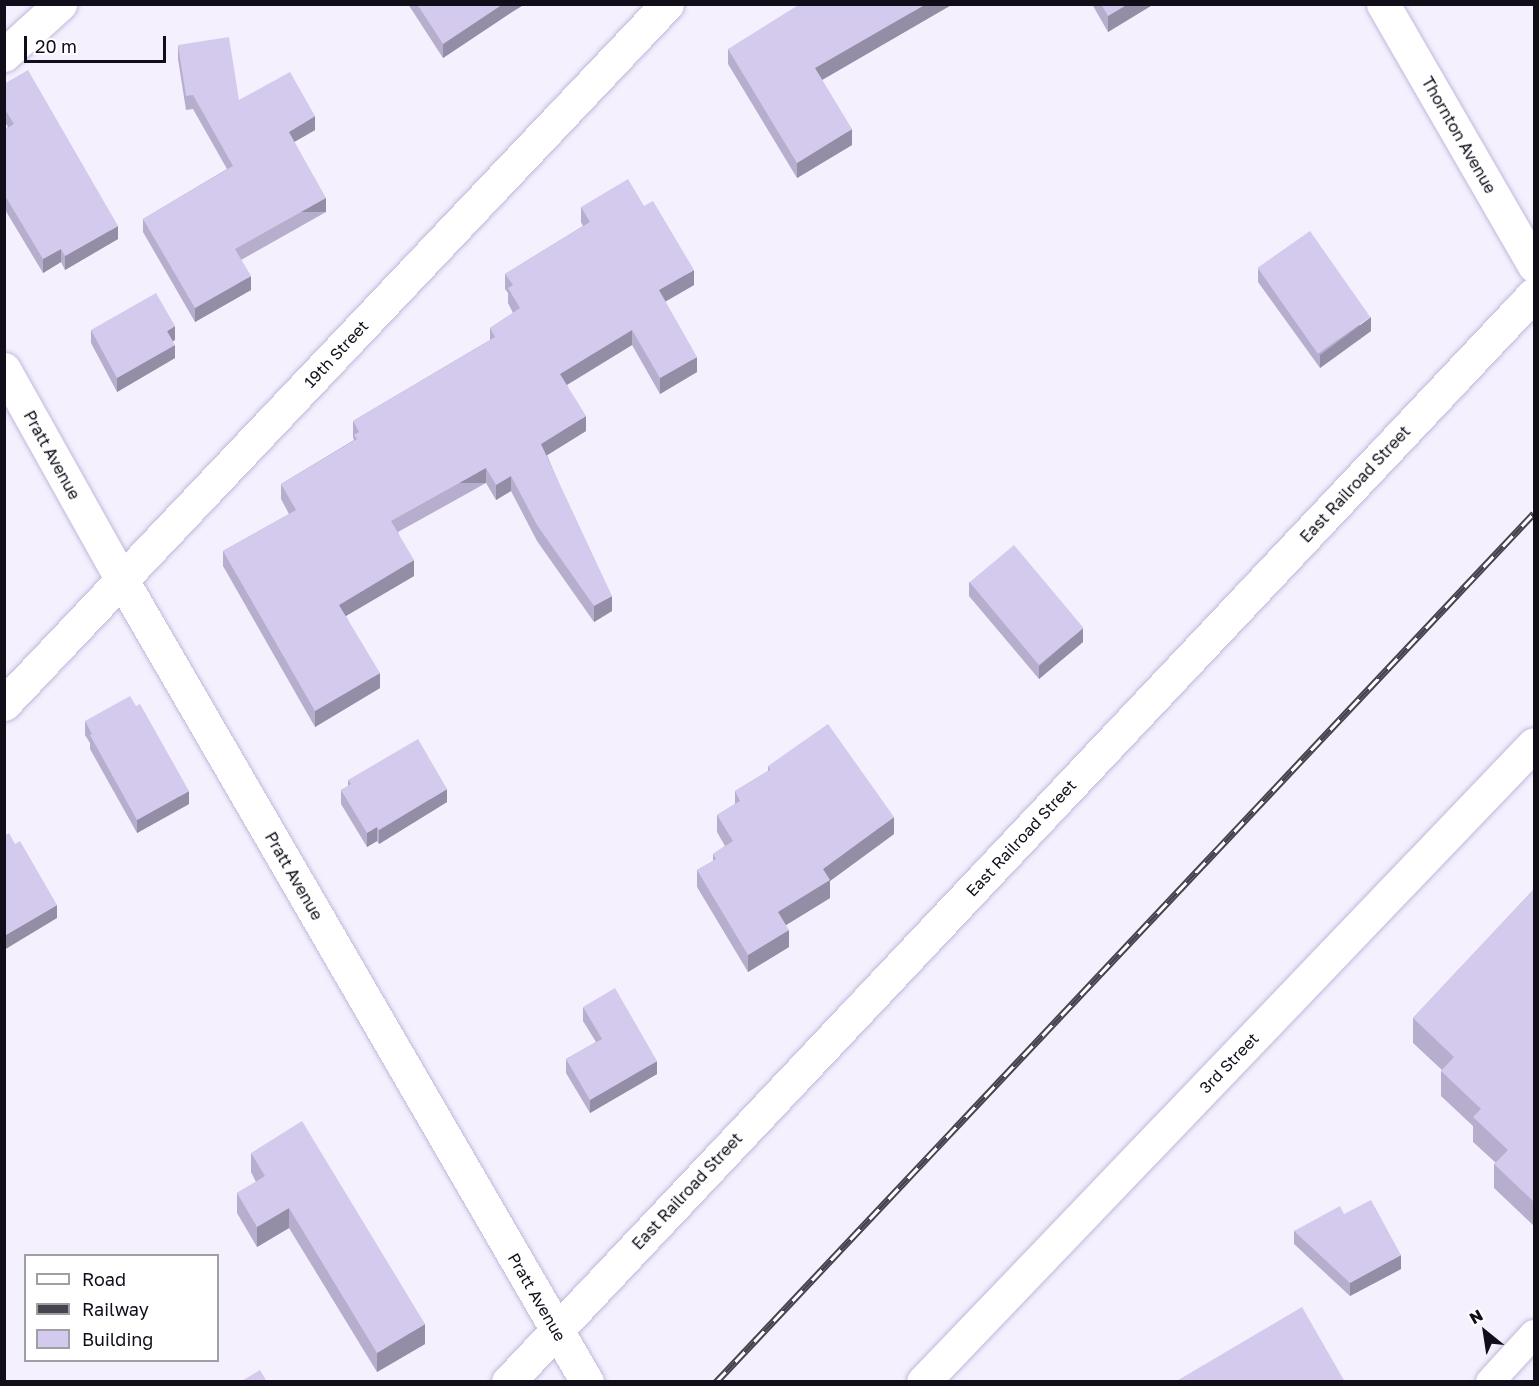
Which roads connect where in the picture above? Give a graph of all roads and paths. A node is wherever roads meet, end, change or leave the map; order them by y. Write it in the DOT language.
graph roads {
  1 [pos="60,4"];
  2 [pos="667,4"];
  3 [pos="1383,4"];
  4 [pos="4,55"];
  5 [pos="1534,266"];
  6 [pos="1534,294"];
  7 [pos="4,369"];
  8 [pos="122,580"];
  9 [pos="4,704"];
  10 [pos="1534,744"];
  11 [pos="556,1330"];
  12 [pos="1534,1334"];
  13 [pos="508,1382"];
  14 [pos="587,1382"];
  15 [pos="923,1382"];
  16 [pos="1490,1382"];
  1 -- 4 [label="street"];
  2 -- 8 [label="street, 19th Street"];
  3 -- 5 [label="street, Thornton Avenue"];
  6 -- 11 [label="street, East Railroad Street"];
  7 -- 8 [label="street, Pratt Avenue"];
  8 -- 9 [label="street, 19th Street"];
  8 -- 11 [label="street, Pratt Avenue"];
  10 -- 15 [label="street, 3rd Street"];
  11 -- 13 [label="street, East Railroad Street"];
  11 -- 14 [label="street, Pratt Avenue"];
  12 -- 16 [label="lane"];
}
